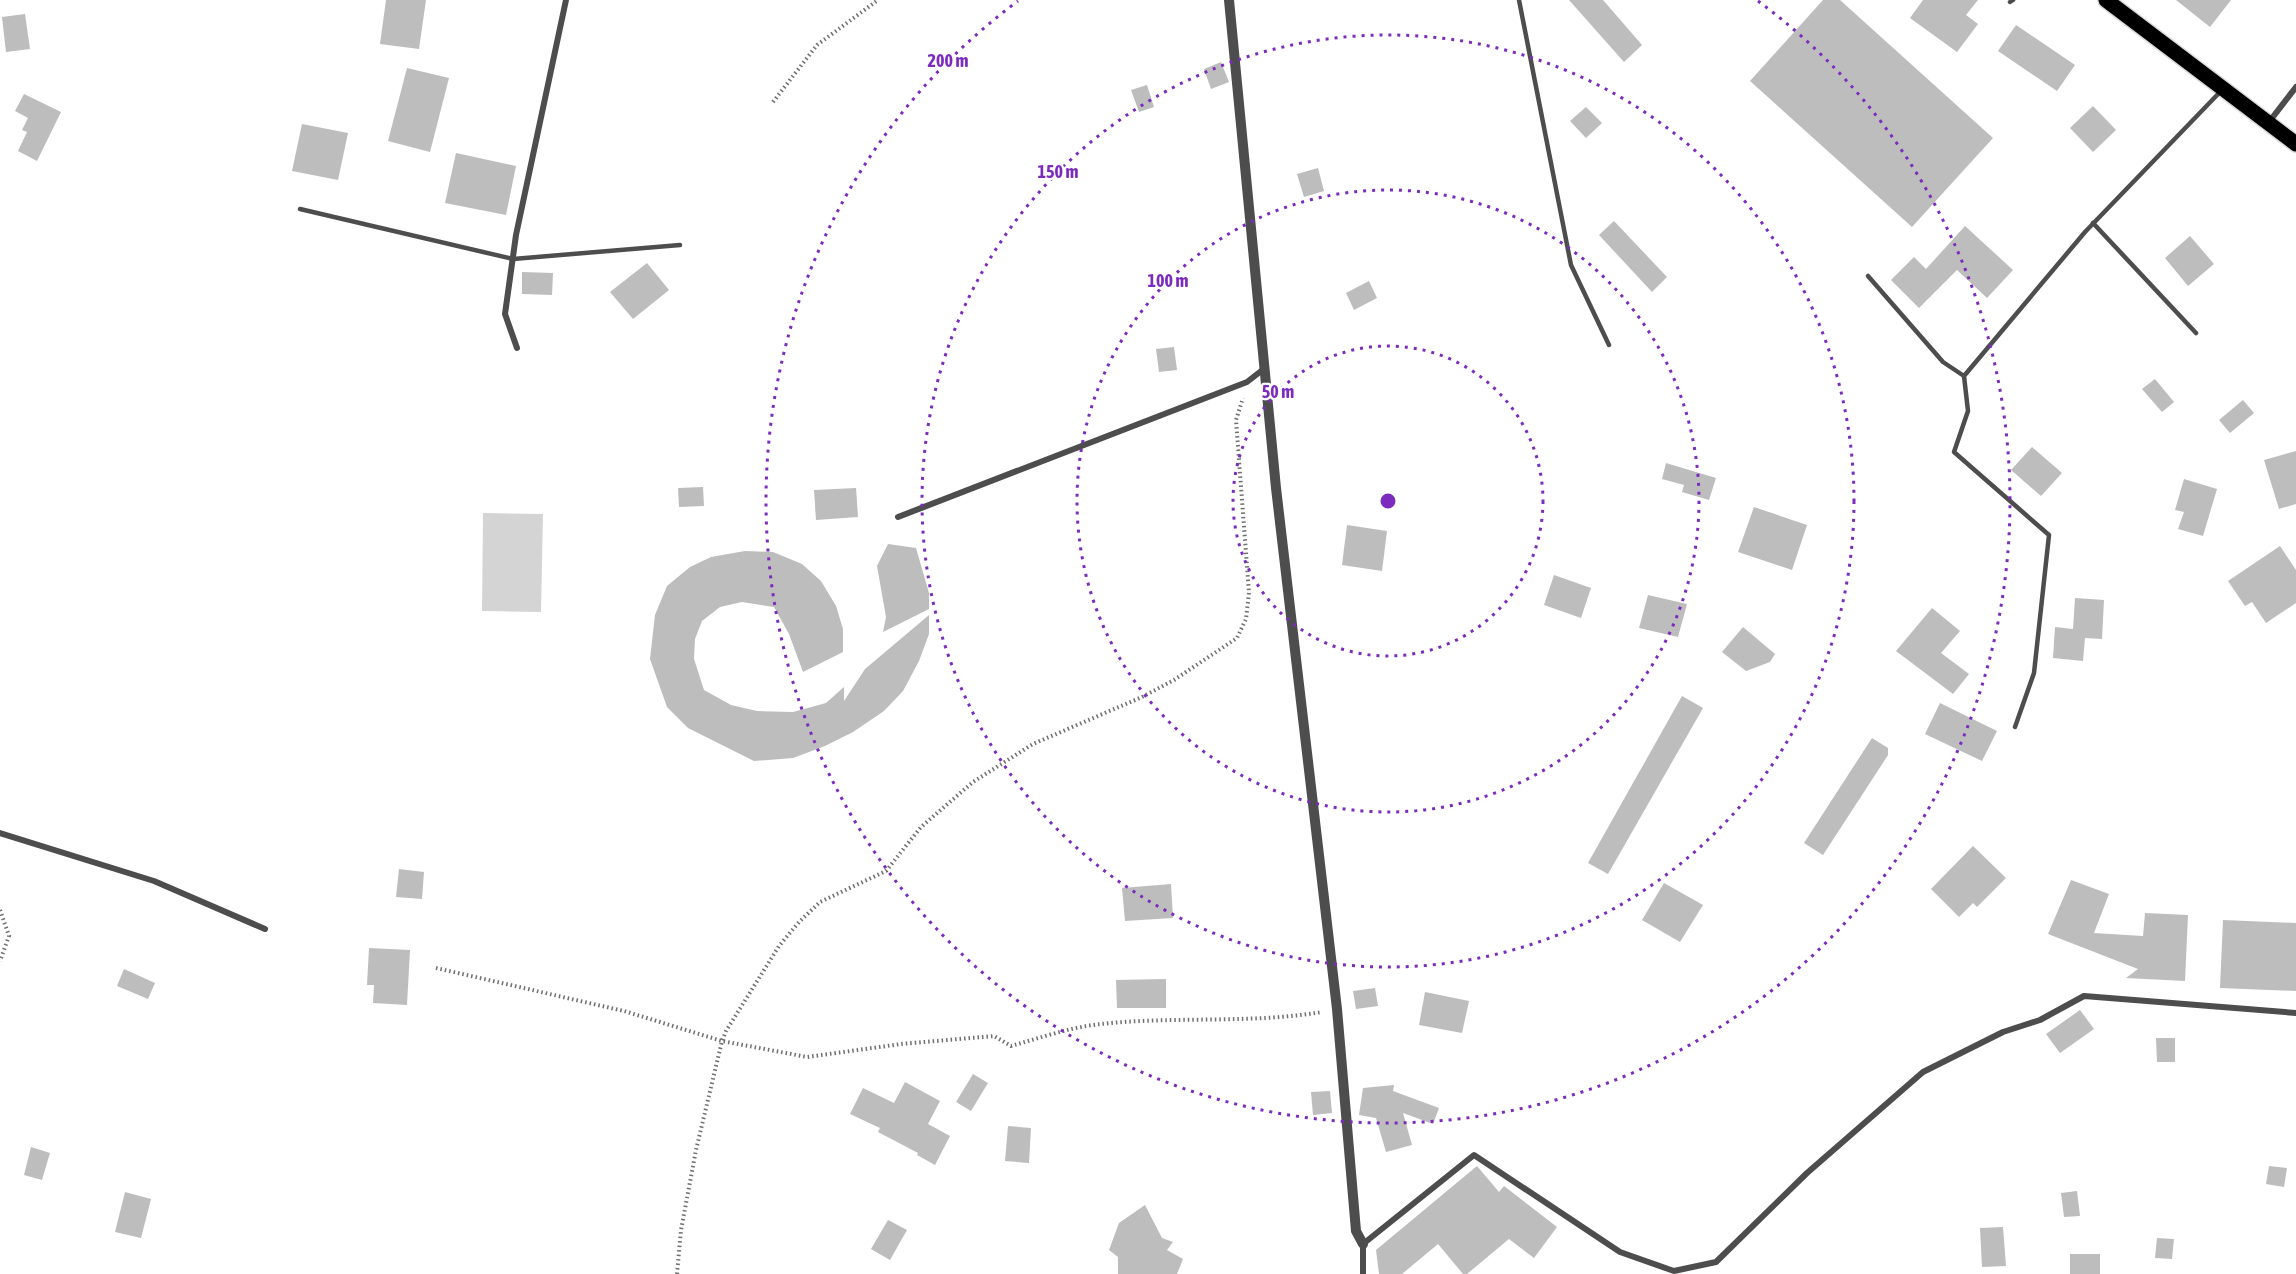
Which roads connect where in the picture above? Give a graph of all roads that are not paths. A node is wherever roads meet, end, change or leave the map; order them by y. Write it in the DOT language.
graph roads {
  1 [pos="566,0"];
  2 [pos="1229,0"];
  3 [pos="1519,0"];
  4 [pos="2106,0"];
  5 [pos="2296,87"];
  6 [pos="2224,88"];
  7 [pos="2269,122"];
  8 [pos="2296,144"];
  9 [pos="300,209"];
  10 [pos="2093,223"];
  11 [pos="680,245"];
  12 [pos="513,259"];
  13 [pos="1868,276"];
  14 [pos="2196,333"];
  15 [pos="1609,345"];
  16 [pos="517,348"];
  17 [pos="1265,368"];
  18 [pos="1964,376"];
  19 [pos="898,517"];
  20 [pos="2015,727"];
  21 [pos="0,833"];
  22 [pos="265,929"];
  23 [pos="2296,1013"];
  24 [pos="1363,1244"];
  25 [pos="1364,1274"];
  1 -- 12 [label="street"];
  2 -- 17 [label="street"];
  3 -- 15 [label="lane"];
  4 -- 6 [label="main road"];
  5 -- 7 [label="street"];
  6 -- 7 [label="main road"];
  6 -- 10 [label="lane"];
  7 -- 8 [label="main road"];
  9 -- 12 [label="lane"];
  10 -- 14 [label="lane"];
  10 -- 18 [label="lane"];
  11 -- 12 [label="lane"];
  12 -- 16 [label="street"];
  13 -- 18 [label="lane"];
  17 -- 19 [label="street"];
  17 -- 24 [label="street"];
  18 -- 20 [label="lane"];
  21 -- 22 [label="street"];
  23 -- 24 [label="street"];
  24 -- 25 [label="street"];
}
